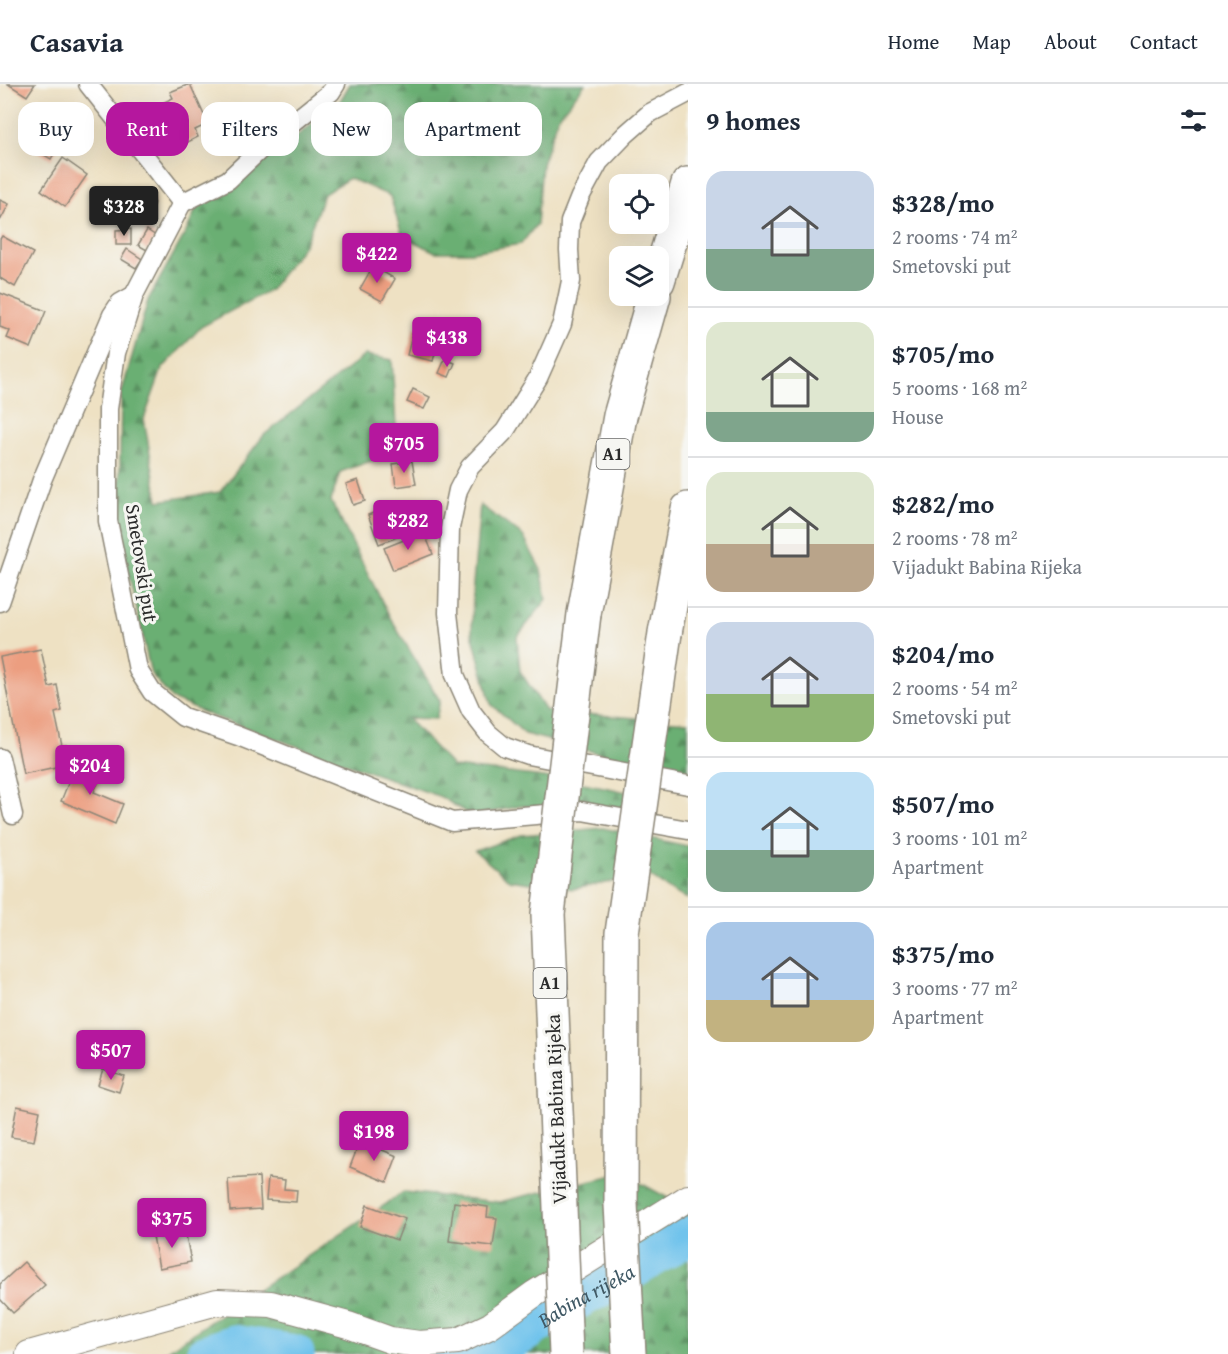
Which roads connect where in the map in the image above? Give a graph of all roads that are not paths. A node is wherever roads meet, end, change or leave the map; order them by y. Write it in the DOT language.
graph roads {
  1 [pos="88,84"];
  2 [pos="336,84"];
  3 [pos="688,93"];
  4 [pos="688,184"];
  5 [pos="182,203"];
  6 [pos="668,246"];
  7 [pos="134,295"];
  8 [pos="651,306"];
  9 [pos="688,509"];
  10 [pos="0,602"];
  11 [pos="0,758"];
  12 [pos="688,784"];
  13 [pos="13,814"];
  14 [pos="688,830"];
  15 [pos="688,1198"];
  16 [pos="29,1354"];
  17 [pos="566,1354"];
  18 [pos="629,1354"];
  1 -- 5 [label="street"];
  2 -- 5 [label="street"];
  3 -- 12 [label="street"];
  4 -- 6 [label="highway"];
  5 -- 7 [label="street, Smetovski put"];
  7 -- 10 [label="street"];
  7 -- 14 [label="street, Smetovski put"];
  8 -- 17 [label="highway, Vijadukt Babina Rijeka / A1, bridge"];
  9 -- 18 [label="highway, bridge"];
  11 -- 13 [label="street"];
  15 -- 16 [label="main road"];
}
